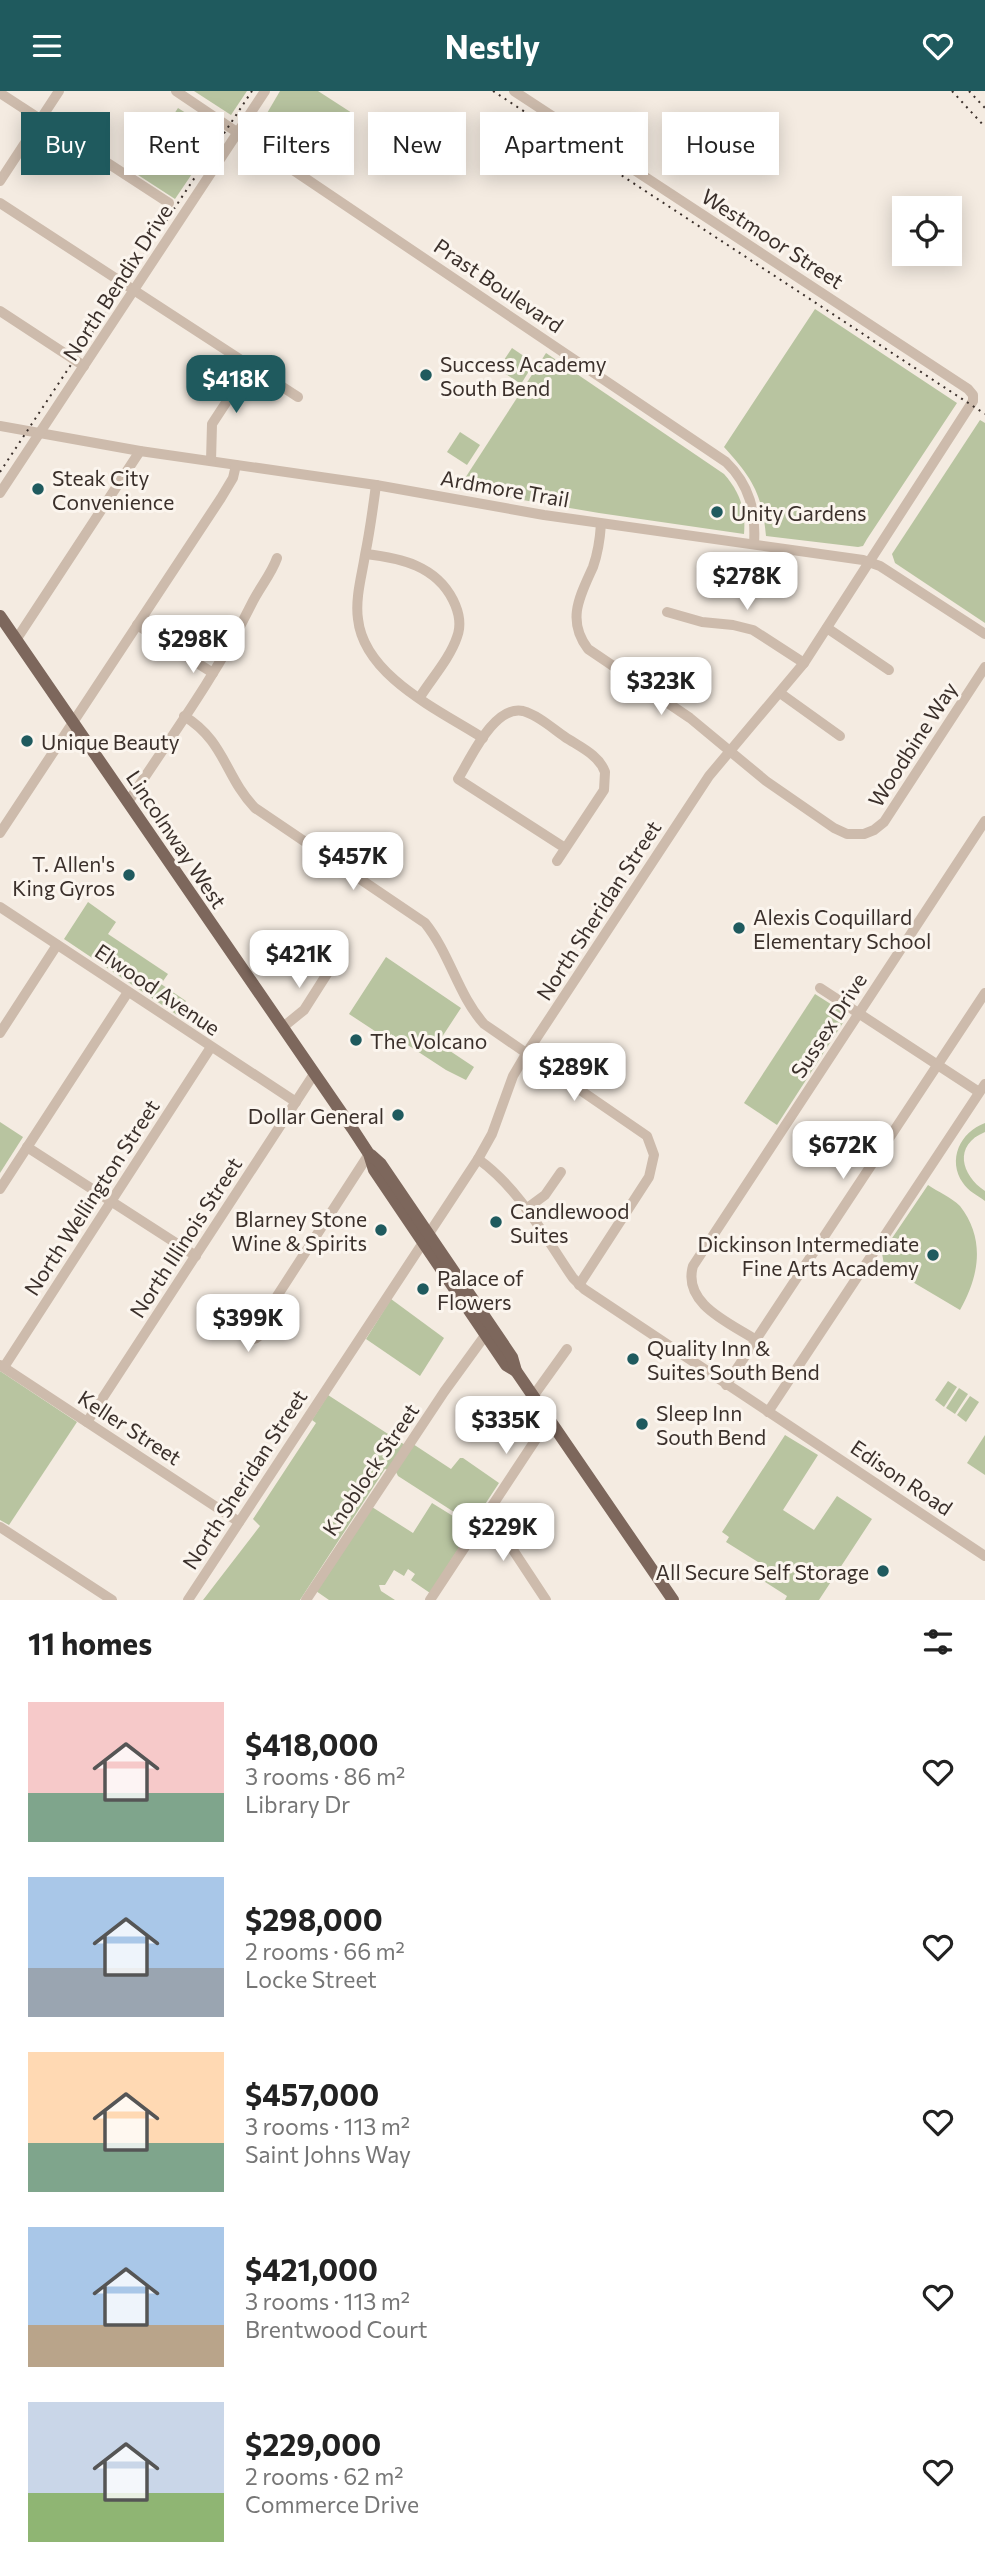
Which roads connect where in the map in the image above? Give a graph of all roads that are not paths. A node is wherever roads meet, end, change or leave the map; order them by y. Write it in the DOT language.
graph roads {
  1 [pos="59,91"];
  2 [pos="176,91"];
  3 [pos="265,91"];
  4 [pos="514,91"];
  5 [pos="0,93"];
  6 [pos="28,112"];
  7 [pos="45,112"];
  8 [pos="251,112"];
  9 [pos="238,132"];
  10 [pos="21,149"];
  11 [pos="110,166"];
  12 [pos="302,175"];
  13 [pos="0,181"];
  14 [pos="0,203"];
  15 [pos="169,204"];
  16 [pos="134,290"];
  17 [pos="0,311"];
  18 [pos="84,366"];
  19 [pos="250,366"];
  20 [pos="298,397"];
  21 [pos="973,398"];
  22 [pos="0,426"];
  23 [pos="39,434"];
  24 [pos="140,451"];
  25 [pos="211,461"];
  26 [pos="236,465"];
  27 [pos="376,485"];
  28 [pos="0,493"];
  29 [pos="601,524"];
  30 [pos="754,544"];
  31 [pos="366,554"];
  32 [pos="277,558"];
  33 [pos="869,561"];
  34 [pos="667,612"];
  35 [pos="0,616"];
  36 [pos="137,625"];
  37 [pos="827,628"];
  38 [pos="985,634"];
  39 [pos="16,640"];
  40 [pos="804,663"];
  41 [pos="985,667"];
  42 [pos="889,670"];
  43 [pos="213,673"];
  44 [pos="780,693"];
  45 [pos="420,697"];
  46 [pos="184,716"];
  47 [pos="73,721"];
  48 [pos="840,736"];
  49 [pos="483,738"];
  50 [pos="729,751"];
  51 [pos="128,802"];
  52 [pos="985,821"];
  53 [pos="0,833"];
  54 [pos="565,848"];
  55 [pos="557,861"];
  56 [pos="0,907"];
  57 [pos="57,945"];
  58 [pos="332,966"];
  59 [pos="820,988"];
  60 [pos="128,992"];
  61 [pos="985,993"];
  62 [pos="859,1013"];
  63 [pos="283,1027"];
  64 [pos="0,1033"];
  65 [pos="211,1047"];
  66 [pos="526,1053"];
  67 [pos="937,1066"];
  68 [pos="314,1074"];
  69 [pos="983,1090"];
  70 [pos="296,1102"];
  71 [pos="27,1147"];
  72 [pos="369,1154"];
  73 [pos="478,1159"];
  74 [pos="561,1172"];
  75 [pos="0,1189"];
  76 [pos="111,1201"];
  77 [pos="526,1209"];
  78 [pos="425,1238"];
  79 [pos="196,1256"];
  80 [pos="579,1285"];
  81 [pos="257,1327"];
  82 [pos="489,1331"];
  83 [pos="756,1340"];
  84 [pos="567,1349"];
  85 [pos="2,1366"];
  86 [pos="726,1385"];
  87 [pos="534,1395"];
  88 [pos="768,1412"];
  89 [pos="550,1418"];
  90 [pos="87,1422"];
  91 [pos="488,1512"];
  92 [pos="239,1522"];
  93 [pos="0,1527"];
  94 [pos="985,1556"];
  95 [pos="112,1600"];
  96 [pos="188,1600"];
  97 [pos="306,1600"];
  98 [pos="430,1600"];
  99 [pos="546,1600"];
  100 [pos="673,1600"];
  1 -- 7 [label="street"];
  2 -- 9 [label="street, Prast Boulevard"];
  3 -- 8 [label="street, North Bendix Drive"];
  4 -- 21 [label="street, Westmoor Street"];
  5 -- 6 [label="street"];
  9 -- 16 [label="street, North Bendix Drive"];
  10 -- 13 [label="street"];
  11 -- 15 [label="street"];
  12 -- 30 [label="street, Prast Boulevard"];
  14 -- 16 [label="street"];
  16 -- 18 [label="street, North Bendix Drive"];
  16 -- 19 [label="street"];
  17 -- 18 [label="street"];
  18 -- 23 [label="street, North Bendix Drive"];
  19 -- 20 [label="street"];
  19 -- 25 [label="street"];
  21 -- 33 [label="street, North Sheridan Street"];
  22 -- 23 [label="street, Ardmore Trail"];
  23 -- 24 [label="street, Ardmore Trail"];
  23 -- 28 [label="street, North Bendix Drive"];
  24 -- 25 [label="street, Ardmore Trail"];
  24 -- 39 [label="street"];
  25 -- 26 [label="street, Ardmore Trail"];
  26 -- 27 [label="street, Ardmore Trail"];
  26 -- 36 [label="street"];
  27 -- 29 [label="street, Ardmore Trail"];
  27 -- 31 [label="street"];
  29 -- 30 [label="street, Ardmore Trail"];
  29 -- 50 [label="street"];
  30 -- 33 [label="street, Ardmore Trail"];
  31 -- 45 [label="street"];
  31 -- 45 [label="street"];
  32 -- 43 [label="street"];
  33 -- 37 [label="street, North Sheridan Street"];
  33 -- 38 [label="street, Ardmore Trail"];
  34 -- 40 [label="street"];
  35 -- 39 [label="main road, Lincolnway West"];
  36 -- 43 [label="street"];
  36 -- 47 [label="street"];
  37 -- 40 [label="street, North Sheridan Street"];
  37 -- 42 [label="street"];
  39 -- 47 [label="main road, Lincolnway West"];
  40 -- 44 [label="street, North Sheridan Street"];
  41 -- 50 [label="street, Woodbine Way"];
  43 -- 46 [label="street"];
  44 -- 48 [label="street"];
  44 -- 50 [label="street, North Sheridan Street"];
  45 -- 49 [label="street"];
  46 -- 51 [label="street"];
  46 -- 66 [label="street"];
  47 -- 51 [label="main road, Lincolnway West"];
  47 -- 53 [label="street"];
  49 -- 54 [label="street"];
  49 -- 54 [label="street"];
  50 -- 66 [label="street, North Sheridan Street"];
  51 -- 63 [label="main road, Lincolnway West"];
  52 -- 62 [label="street, Sussex Drive"];
  54 -- 55 [label="street"];
  56 -- 57 [label="street, Elwood Avenue"];
  57 -- 60 [label="street, Elwood Avenue"];
  57 -- 64 [label="street"];
  58 -- 63 [label="street"];
  59 -- 62 [label="street"];
  60 -- 65 [label="street, Elwood Avenue"];
  60 -- 71 [label="street"];
  61 -- 67 [label="street"];
  62 -- 67 [label="street"];
  62 -- 83 [label="street, Sussex Drive"];
  63 -- 68 [label="main road, Lincolnway West"];
  65 -- 70 [label="street, Elwood Avenue"];
  65 -- 76 [label="street, North Wellington Street"];
  66 -- 73 [label="street, North Sheridan Street"];
  66 -- 80 [label="street"];
  67 -- 69 [label="street"];
  67 -- 83 [label="street"];
  68 -- 70 [label="street, North Illinois Street"];
  68 -- 72 [label="main road, Lincolnway West"];
  69 -- 88 [label="street"];
  70 -- 79 [label="street, North Illinois Street"];
  71 -- 75 [label="street"];
  71 -- 76 [label="street"];
  72 -- 78 [label="main road, Lincolnway West"];
  72 -- 81 [label="street"];
  73 -- 77 [label="street"];
  73 -- 78 [label="street, North Sheridan Street"];
  74 -- 77 [label="street"];
  76 -- 79 [label="street"];
  76 -- 85 [label="street, North Wellington Street"];
  77 -- 80 [label="street"];
  78 -- 82 [label="main road, Lincolnway West"];
  78 -- 92 [label="street, North Sheridan Street"];
  79 -- 90 [label="street, North Illinois Street"];
  80 -- 86 [label="street"];
  82 -- 87 [label="main road, Lincolnway West"];
  82 -- 97 [label="street, Knoblock Street"];
  83 -- 86 [label="street"];
  84 -- 87 [label="street"];
  85 -- 90 [label="street, Keller Street"];
  86 -- 88 [label="street"];
  87 -- 89 [label="main road, Lincolnway West"];
  88 -- 94 [label="street, Edison Road"];
  89 -- 91 [label="street"];
  89 -- 100 [label="main road, Lincolnway West"];
  90 -- 92 [label="street, Keller Street"];
  91 -- 98 [label="street"];
  91 -- 99 [label="street"];
  92 -- 96 [label="street, North Sheridan Street"];
  93 -- 95 [label="street"];
}
